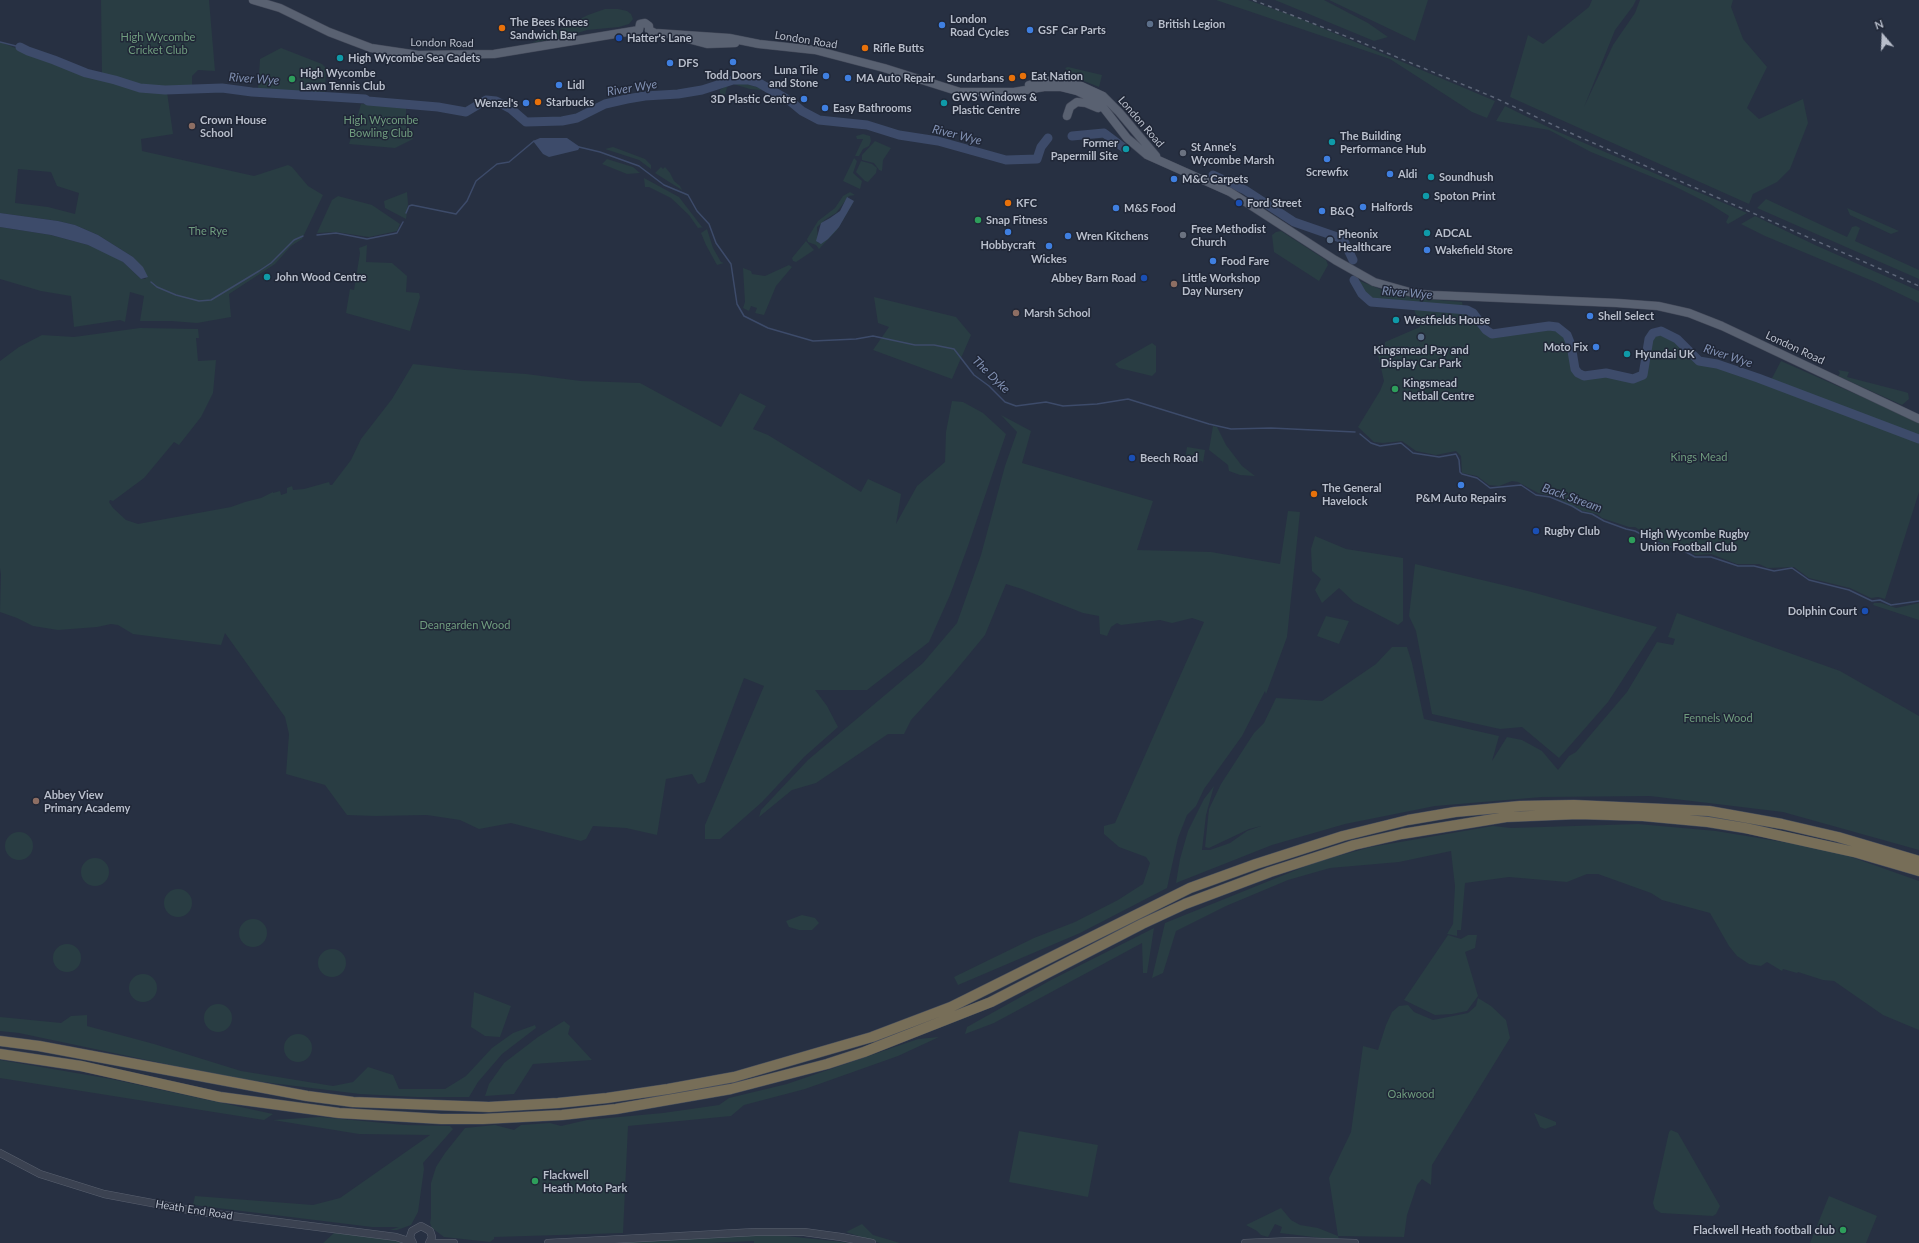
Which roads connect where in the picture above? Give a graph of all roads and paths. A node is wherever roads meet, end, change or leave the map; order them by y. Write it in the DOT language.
graph roads {
  1 [pos="253,0"];
  2 [pos="667,34"];
  3 [pos="687,35"];
  4 [pos="718,40"];
  5 [pos="759,44"];
  6 [pos="1011,92"];
  7 [pos="1117,114"];
  8 [pos="1067,116"];
  9 [pos="1123,132"];
  10 [pos="1147,154"];
  11 [pos="1158,158"];
  12 [pos="1919,419"];
  13 [pos="1919,861"];
  14 [pos="1919,872"];
  15 [pos="0,1041"];
  16 [pos="0,1054"];
  17 [pos="0,1154"];
  18 [pos="412,1231"];
  19 [pos="431,1234"];
  20 [pos="396,1237"];
  21 [pos="412,1242"];
  22 [pos="443,1242"];
  23 [pos="429,1243"];
  24 [pos="434,1243"];
  25 [pos="454,1243"];
  26 [pos="548,1243"];
  27 [pos="872,1243"];
  28 [pos="1245,1243"];
  29 [pos="1355,1243"];
  1 -- 2 [label="main road, London Road"];
  2 -- 3 [label="main road, London Road"];
  2 -- 5 [label="main road, London Road"];
  3 -- 4 [label="main road"];
  3 -- 5 [label="main road, London Road"];
  5 -- 6 [label="main road, London Road"];
  6 -- 9 [label="main road, London Road"];
  6 -- 11 [label="main road, London Road"];
  7 -- 10 [label="main road"];
  8 -- 9 [label="main road"];
  9 -- 10 [label="main road, London Road"];
  10 -- 11 [label="main road, London Road"];
  11 -- 12 [label="main road, London Road"];
  13 -- 15 [label="highway"];
  14 -- 16 [label="highway"];
  17 -- 20 [label="street, Heath End Road"];
  18 -- 19 [label="street, Heath End Road"];
  18 -- 20 [label="street, Heath End Road"];
  18 -- 21 [label="street"];
  19 -- 22 [label="street"];
  19 -- 23 [label="street"];
  20 -- 21 [label="street, Heath End Road"];
  22 -- 24 [label="street"];
  22 -- 25 [label="street"];
  26 -- 27 [label="street"];
  28 -- 29 [label="street"];
}
